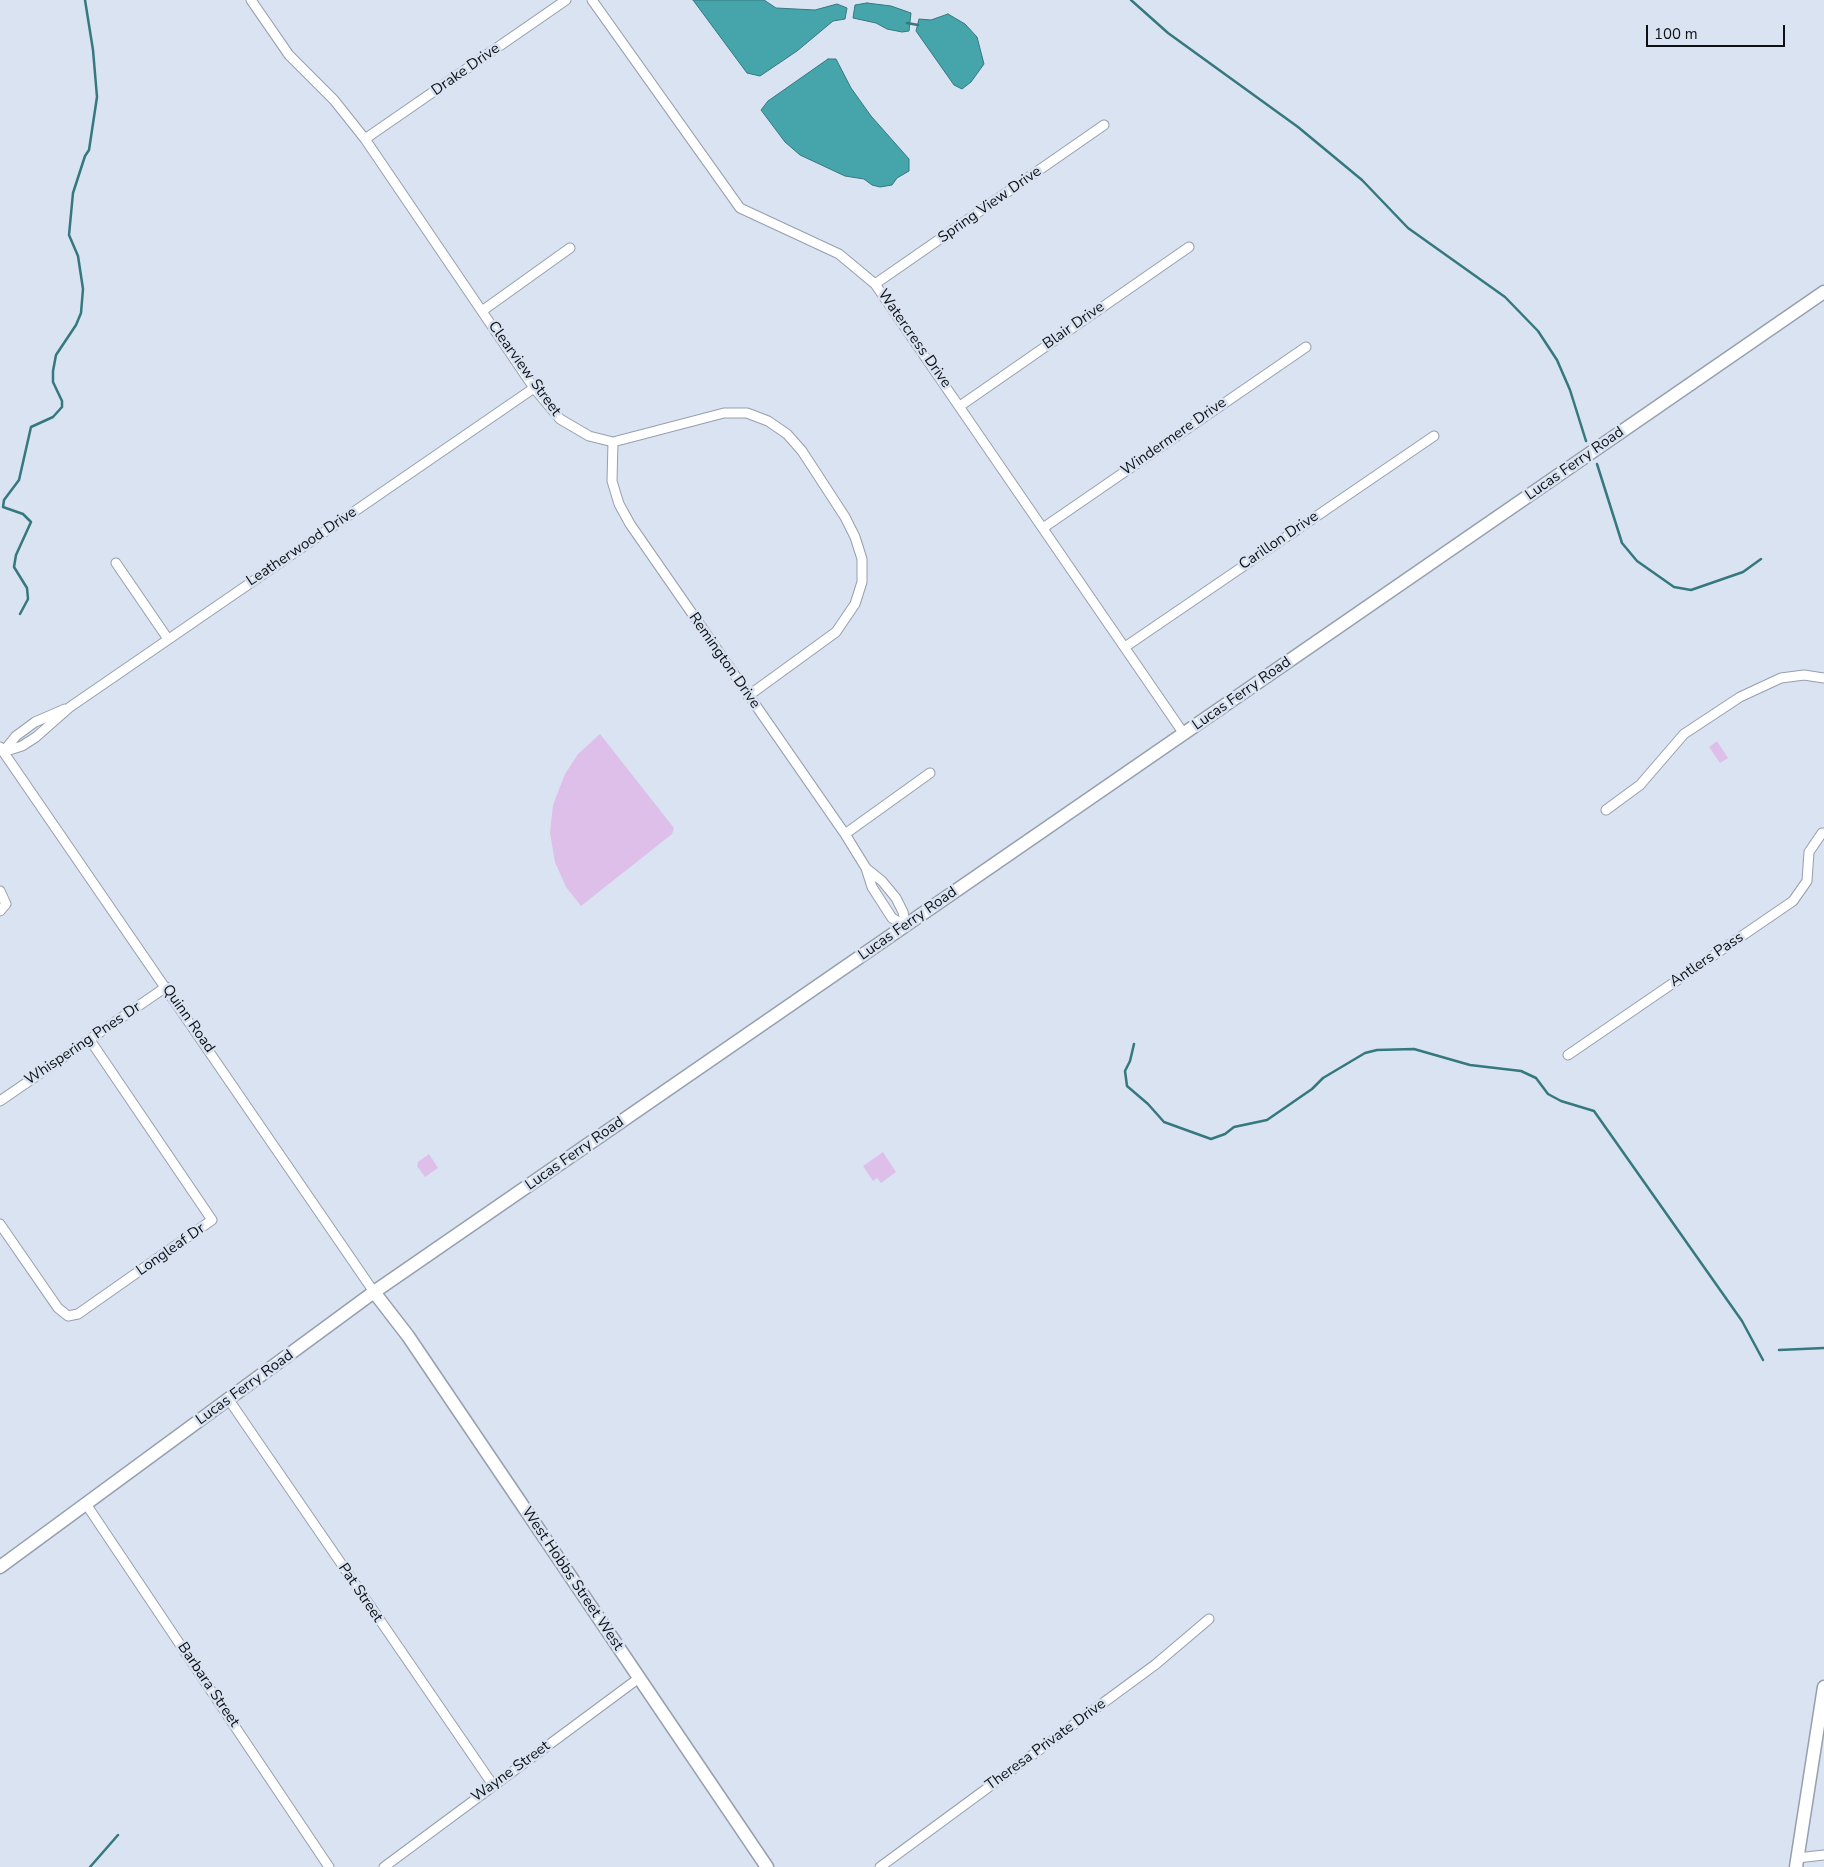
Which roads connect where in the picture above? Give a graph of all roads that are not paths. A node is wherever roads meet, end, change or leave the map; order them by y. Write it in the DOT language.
graph roads {
  1 [pos="250,0"];
  2 [pos="566,0"];
  3 [pos="592,0"];
  4 [pos="1104,126"];
  5 [pos="365,139"];
  6 [pos="1189,247"];
  7 [pos="570,248"];
  8 [pos="876,284"];
  9 [pos="1824,292"];
  10 [pos="482,311"];
  11 [pos="1306,346"];
  12 [pos="534,388"];
  13 [pos="960,406"];
  14 [pos="1434,436"];
  15 [pos="613,442"];
  16 [pos="1043,528"];
  17 [pos="116,563"];
  18 [pos="168,639"];
  19 [pos="1124,647"];
  20 [pos="1824,678"];
  21 [pos="748,696"];
  22 [pos="1184,734"];
  23 [pos="1,751"];
  24 [pos="930,772"];
  25 [pos="1606,810"];
  26 [pos="1824,833"];
  27 [pos="845,834"];
  28 [pos="1820,845"];
  29 [pos="866,868"];
  30 [pos="0,891"];
  31 [pos="0,911"];
  32 [pos="906,926"];
  33 [pos="166,987"];
  34 [pos="90,1040"];
  35 [pos="1568,1055"];
  36 [pos="0,1101"];
  37 [pos="0,1224"];
  38 [pos="374,1292"];
  39 [pos="229,1400"];
  40 [pos="86,1504"];
  41 [pos="0,1567"];
  42 [pos="1209,1619"];
  43 [pos="639,1678"];
  44 [pos="1824,1686"];
  45 [pos="493,1785"];
  46 [pos="1824,1855"];
  47 [pos="1796,1862"];
  48 [pos="330,1867"];
  49 [pos="384,1867"];
  50 [pos="768,1867"];
  51 [pos="880,1867"];
  1 -- 5 [label="street, Clearview Street"];
  2 -- 5 [label="street, Drake Drive"];
  3 -- 8 [label="street, Watercress Drive"];
  4 -- 8 [label="street, Spring View Drive"];
  5 -- 10 [label="street, Clearview Street"];
  6 -- 13 [label="street, Blair Drive"];
  7 -- 10 [label="street"];
  8 -- 13 [label="street, Watercress Drive"];
  9 -- 22 [label="street, Lucas Ferry Road"];
  10 -- 12 [label="street, Clearview Street"];
  11 -- 16 [label="street, Windermere Drive"];
  12 -- 15 [label="street, Clearview Street"];
  12 -- 18 [label="street, Leatherwood Drive"];
  13 -- 16 [label="street, Watercress Drive"];
  14 -- 19 [label="street, Carillon Drive"];
  15 -- 21 [label="street, Remington Drive"];
  15 -- 21 [label="street, Clearview Street"];
  16 -- 19 [label="street, Watercress Drive"];
  17 -- 18 [label="street"];
  18 -- 23 [label="street, Leatherwood Drive"];
  19 -- 22 [label="street, Watercress Drive"];
  20 -- 25 [label="street"];
  21 -- 27 [label="street, Remington Drive"];
  22 -- 32 [label="street, Lucas Ferry Road"];
  23 -- 33 [label="street, Quinn Road"];
  24 -- 27 [label="street"];
  26 -- 28 [label="street, Antlers Pass"];
  27 -- 29 [label="street, Remington Drive"];
  28 -- 35 [label="street, Antlers Pass"];
  29 -- 32 [label="street, Remington Drive"];
  29 -- 32 [label="street, Remington Drive"];
  30 -- 31 [label="street"];
  32 -- 38 [label="street, Lucas Ferry Road"];
  33 -- 34 [label="street, Whispering Pnes Dr"];
  33 -- 38 [label="street, Quinn Road"];
  34 -- 36 [label="street, Whispering Pnes Dr"];
  34 -- 37 [label="street, Longleaf Dr"];
  38 -- 39 [label="street, Lucas Ferry Road"];
  38 -- 43 [label="street, West Hobbs Street West"];
  39 -- 40 [label="street, Lucas Ferry Road"];
  39 -- 45 [label="street, Pat Street"];
  40 -- 41 [label="street, Lucas Ferry Road"];
  40 -- 48 [label="street, Barbara Street"];
  42 -- 51 [label="street, Theresa Private Drive"];
  43 -- 45 [label="street, Wayne Street"];
  43 -- 50 [label="street, West Hobbs Street West"];
  44 -- 47 [label="street"];
  45 -- 49 [label="street, Wayne Street"];
  46 -- 47 [label="street"];
}
